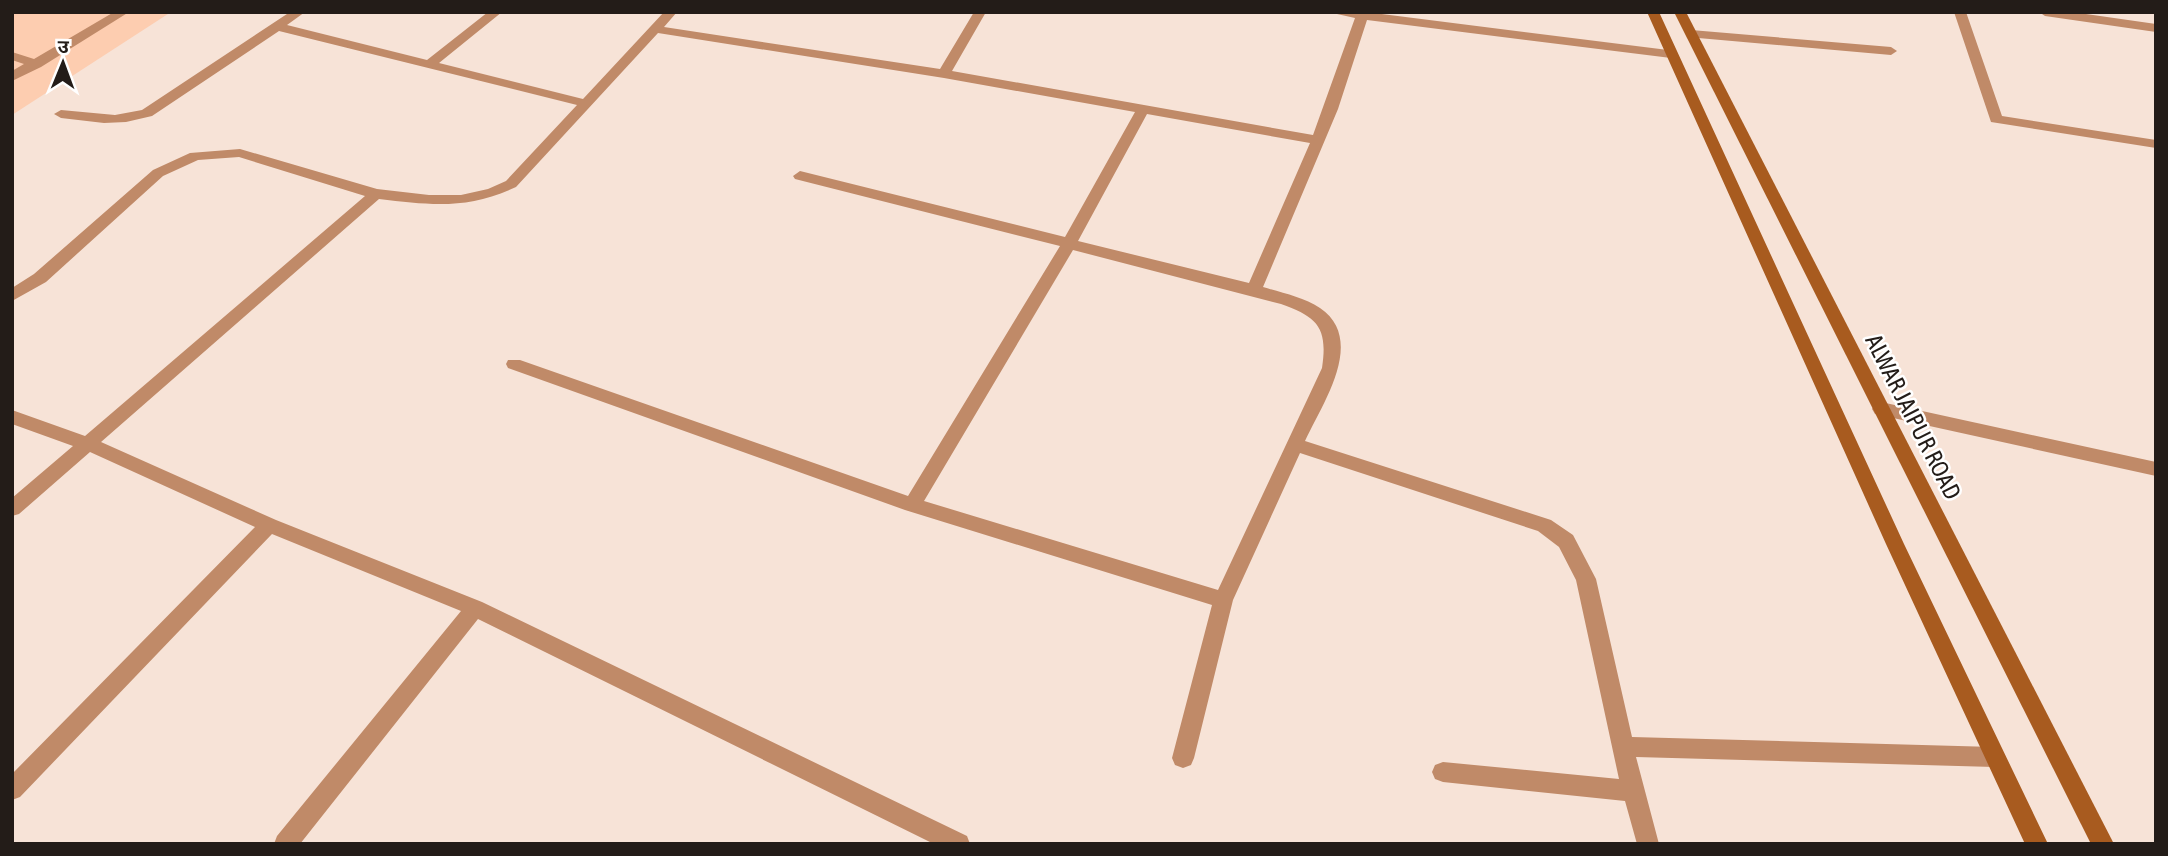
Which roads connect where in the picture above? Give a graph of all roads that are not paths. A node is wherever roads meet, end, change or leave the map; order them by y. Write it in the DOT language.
graph roads {
  1 [pos="122,12"];
  2 [pos="299,12"];
  3 [pos="496,12"];
  4 [pos="671,12"];
  5 [pos="980,12"];
  6 [pos="1334,12"];
  7 [pos="1653,12"];
  8 [pos="1680,12"];
  9 [pos="1960,12"];
  10 [pos="2046,12"];
  11 [pos="1362,17"];
  12 [pos="279,27"];
  13 [pos="2156,28"];
  14 [pos="654,29"];
  15 [pos="1691,34"];
  16 [pos="1891,51"];
  17 [pos="1671,54"];
  18 [pos="12,57"];
  19 [pos="36,64"];
  20 [pos="430,64"];
  21 [pos="944,74"];
  22 [pos="12,77"];
  23 [pos="587,104"];
  24 [pos="1143,110"];
  25 [pos="61,114"];
  26 [pos="1317,140"];
  27 [pos="2156,144"];
  28 [pos="800,176"];
  29 [pos="376,194"];
  30 [pos="1068,245"];
  31 [pos="1254,290"];
  32 [pos="12,296"];
  33 [pos="514,364"];
  34 [pos="1881,409"];
  35 [pos="12,417"];
  36 [pos="86,443"];
  37 [pos="1295,445"];
  38 [pos="2156,470"];
  39 [pos="912,505"];
  40 [pos="12,509"];
  41 [pos="269,525"];
  42 [pos="1223,600"];
  43 [pos="475,608"];
  44 [pos="1624,747"];
  45 [pos="1994,757"];
  46 [pos="1183,758"];
  47 [pos="1443,772"];
  48 [pos="12,790"];
  49 [pos="1633,791"];
  50 [pos="285,844"];
  51 [pos="959,844"];
  52 [pos="1648,844"];
  53 [pos="2037,844"];
  54 [pos="2103,844"];
  1 -- 19 [label="street"];
  2 -- 12 [label="street"];
  3 -- 20 [label="street"];
  4 -- 14 [label="street"];
  5 -- 21 [label="street"];
  6 -- 11 [label="street"];
  7 -- 17 [label="main road"];
  8 -- 15 [label="main road, ALWAR JAIPUR ROAD"];
  9 -- 27 [label="street"];
  10 -- 13 [label="street"];
  11 -- 17 [label="street"];
  11 -- 26 [label="street"];
  12 -- 20 [label="street"];
  12 -- 25 [label="street"];
  14 -- 21 [label="street"];
  14 -- 23 [label="street"];
  15 -- 16 [label="street"];
  15 -- 34 [label="main road, ALWAR JAIPUR ROAD"];
  17 -- 45 [label="main road"];
  18 -- 19 [label="street"];
  19 -- 22 [label="street"];
  20 -- 23 [label="street"];
  21 -- 24 [label="street"];
  23 -- 29 [label="street"];
  24 -- 26 [label="street"];
  24 -- 30 [label="street"];
  26 -- 31 [label="street"];
  28 -- 30 [label="street"];
  29 -- 32 [label="street"];
  29 -- 36 [label="street"];
  30 -- 31 [label="street"];
  30 -- 39 [label="street"];
  31 -- 37 [label="street"];
  33 -- 39 [label="street"];
  34 -- 38 [label="street"];
  34 -- 54 [label="main road, ALWAR JAIPUR ROAD"];
  35 -- 36 [label="street"];
  36 -- 40 [label="street"];
  36 -- 41 [label="street"];
  37 -- 42 [label="street"];
  37 -- 44 [label="street"];
  39 -- 42 [label="street"];
  41 -- 43 [label="street"];
  41 -- 48 [label="street"];
  42 -- 46 [label="street"];
  43 -- 50 [label="street"];
  43 -- 51 [label="street"];
  44 -- 45 [label="street"];
  44 -- 49 [label="street"];
  45 -- 53 [label="main road"];
  47 -- 49 [label="street"];
  49 -- 52 [label="street"];
}
